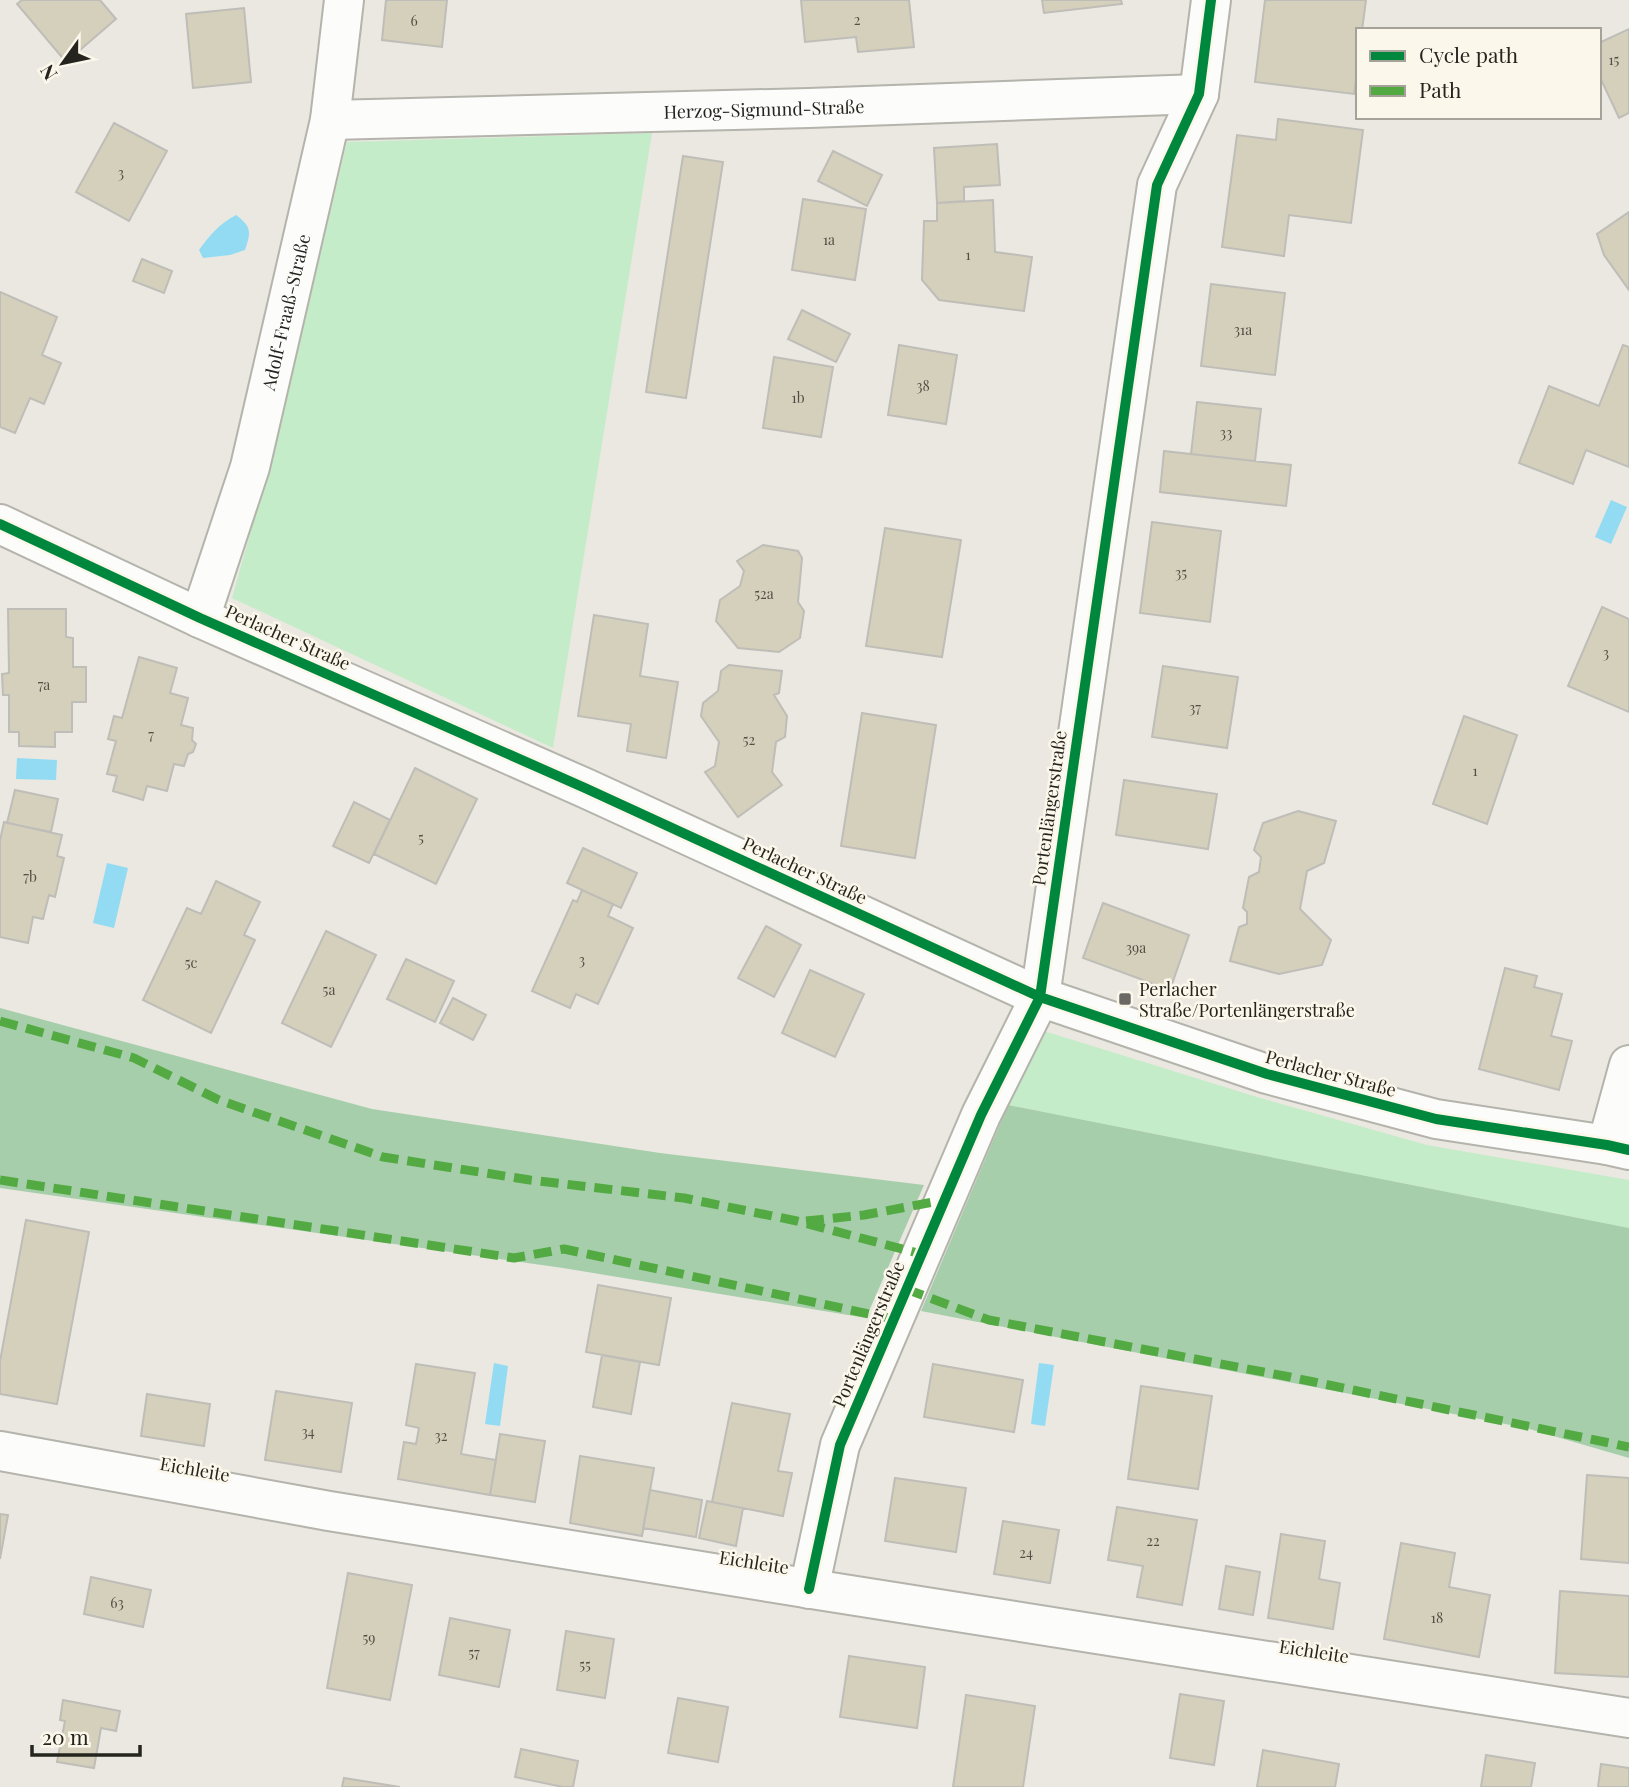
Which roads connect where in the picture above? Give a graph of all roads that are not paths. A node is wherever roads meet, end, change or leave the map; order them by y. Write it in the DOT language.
graph roads {
  1 [pos="344,0"];
  2 [pos="1211,0"];
  3 [pos="1199,94"];
  4 [pos="330,120"];
  5 [pos="0,524"];
  6 [pos="200,618"];
  7 [pos="1040,997"];
  8 [pos="1629,1065"];
  9 [pos="1618,1147"];
  10 [pos="0,1451"];
  11 [pos="809,1589"];
  12 [pos="1629,1718"];
  1 -- 4 [label="street, Adolf-Fraaß-Straße"];
  2 -- 3 [label="street, Portenlängerstraße"];
  3 -- 4 [label="street, Herzog-Sigmund-Straße"];
  3 -- 7 [label="street, Portenlängerstraße"];
  4 -- 6 [label="street, Adolf-Fraaß-Straße"];
  5 -- 6 [label="street, Perlacher Straße"];
  6 -- 7 [label="street, Perlacher Straße"];
  7 -- 9 [label="street, Perlacher Straße"];
  7 -- 11 [label="street, Portenlängerstraße"];
  8 -- 9 [label="street"];
  10 -- 11 [label="street, Eichleite"];
  11 -- 12 [label="street, Eichleite"];
}
